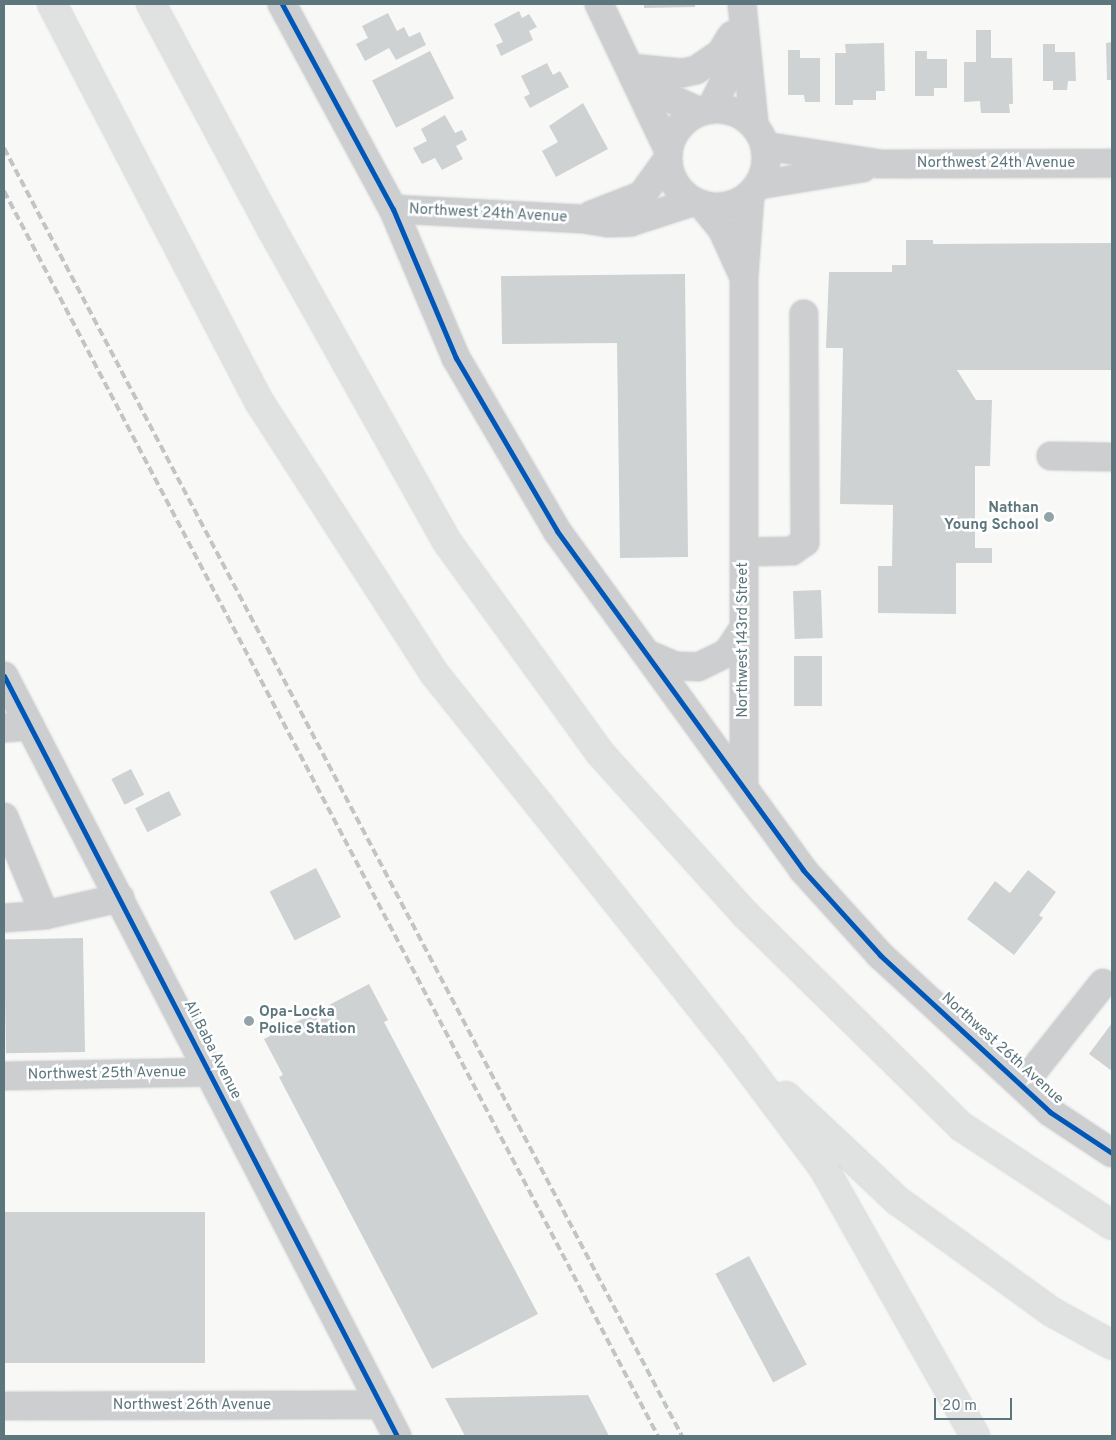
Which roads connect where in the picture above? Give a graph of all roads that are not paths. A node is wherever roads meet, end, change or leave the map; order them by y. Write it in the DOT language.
graph roads {
  1 [pos="52,4"];
  2 [pos="151,4"];
  3 [pos="282,4"];
  4 [pos="599,4"];
  5 [pos="742,4"];
  6 [pos="730,38"];
  7 [pos="632,68"];
  8 [pos="705,110"];
  9 [pos="760,135"];
  10 [pos="668,154"];
  11 [pos="1112,163"];
  12 [pos="880,164"];
  13 [pos="755,190"];
  14 [pos="698,204"];
  15 [pos="393,209"];
  16 [pos="583,219"];
  17 [pos="744,277"];
  18 [pos="804,314"];
  19 [pos="1051,456"];
  20 [pos="1112,457"];
  21 [pos="744,552"];
  22 [pos="744,628"];
  23 [pos="647,653"];
  24 [pos="4,676"];
  25 [pos="30,726"];
  26 [pos="4,728"];
  27 [pos="744,785"];
  28 [pos="4,817"];
  29 [pos="12,858"];
  30 [pos="120,898"];
  31 [pos="45,915"];
  32 [pos="4,918"];
  33 [pos="1103,983"];
  34 [pos="732,1046"];
  35 [pos="210,1072"];
  36 [pos="4,1076"];
  37 [pos="1022,1086"];
  38 [pos="1112,1153"];
  39 [pos="1112,1225"];
  40 [pos="1112,1345"];
  41 [pos="381,1405"];
  42 [pos="4,1406"];
  43 [pos="397,1436"];
  44 [pos="975,1436"];
  1 -- 34 [label="main road"];
  2 -- 39 [label="main road"];
  3 -- 15 [label="street"];
  4 -- 7 [label="street"];
  5 -- 6 [label="street"];
  5 -- 9 [label="street"];
  6 -- 7 [label="street"];
  6 -- 8 [label="street"];
  7 -- 8 [label="street"];
  7 -- 10 [label="street"];
  8 -- 9 [label="street"];
  8 -- 10 [label="street"];
  9 -- 12 [label="street, Northwest 24th Avenue"];
  9 -- 13 [label="street"];
  10 -- 14 [label="street"];
  10 -- 16 [label="street, Northwest 24th Avenue"];
  11 -- 12 [label="street, Northwest 24th Avenue"];
  12 -- 13 [label="street, Northwest 24th Avenue"];
  13 -- 14 [label="street"];
  13 -- 17 [label="street, Northwest 143rd Street"];
  14 -- 16 [label="street, Northwest 24th Avenue"];
  14 -- 17 [label="street, Northwest 143rd Street"];
  15 -- 16 [label="street, Northwest 24th Avenue"];
  15 -- 23 [label="street"];
  17 -- 21 [label="street, Northwest 143rd Street"];
  18 -- 21 [label="street"];
  19 -- 20 [label="street"];
  21 -- 22 [label="street, Northwest 143rd Street"];
  22 -- 23 [label="street"];
  22 -- 27 [label="street, Northwest 143rd Street"];
  23 -- 27 [label="street"];
  24 -- 25 [label="street, Ali Baba Avenue"];
  25 -- 26 [label="street"];
  25 -- 30 [label="street, Ali Baba Avenue"];
  27 -- 37 [label="street, Northwest 26th Avenue"];
  28 -- 29 [label="street"];
  29 -- 31 [label="street"];
  30 -- 31 [label="street"];
  30 -- 35 [label="street, Ali Baba Avenue"];
  31 -- 32 [label="street"];
  33 -- 37 [label="street"];
  34 -- 40 [label="main road"];
  34 -- 44 [label="main road"];
  35 -- 36 [label="street, Northwest 25th Avenue"];
  35 -- 41 [label="street, Ali Baba Avenue"];
  37 -- 38 [label="street, Northwest 26th Avenue"];
  41 -- 42 [label="street, Northwest 26th Avenue"];
  41 -- 43 [label="street, Ali Baba Avenue"];
}
